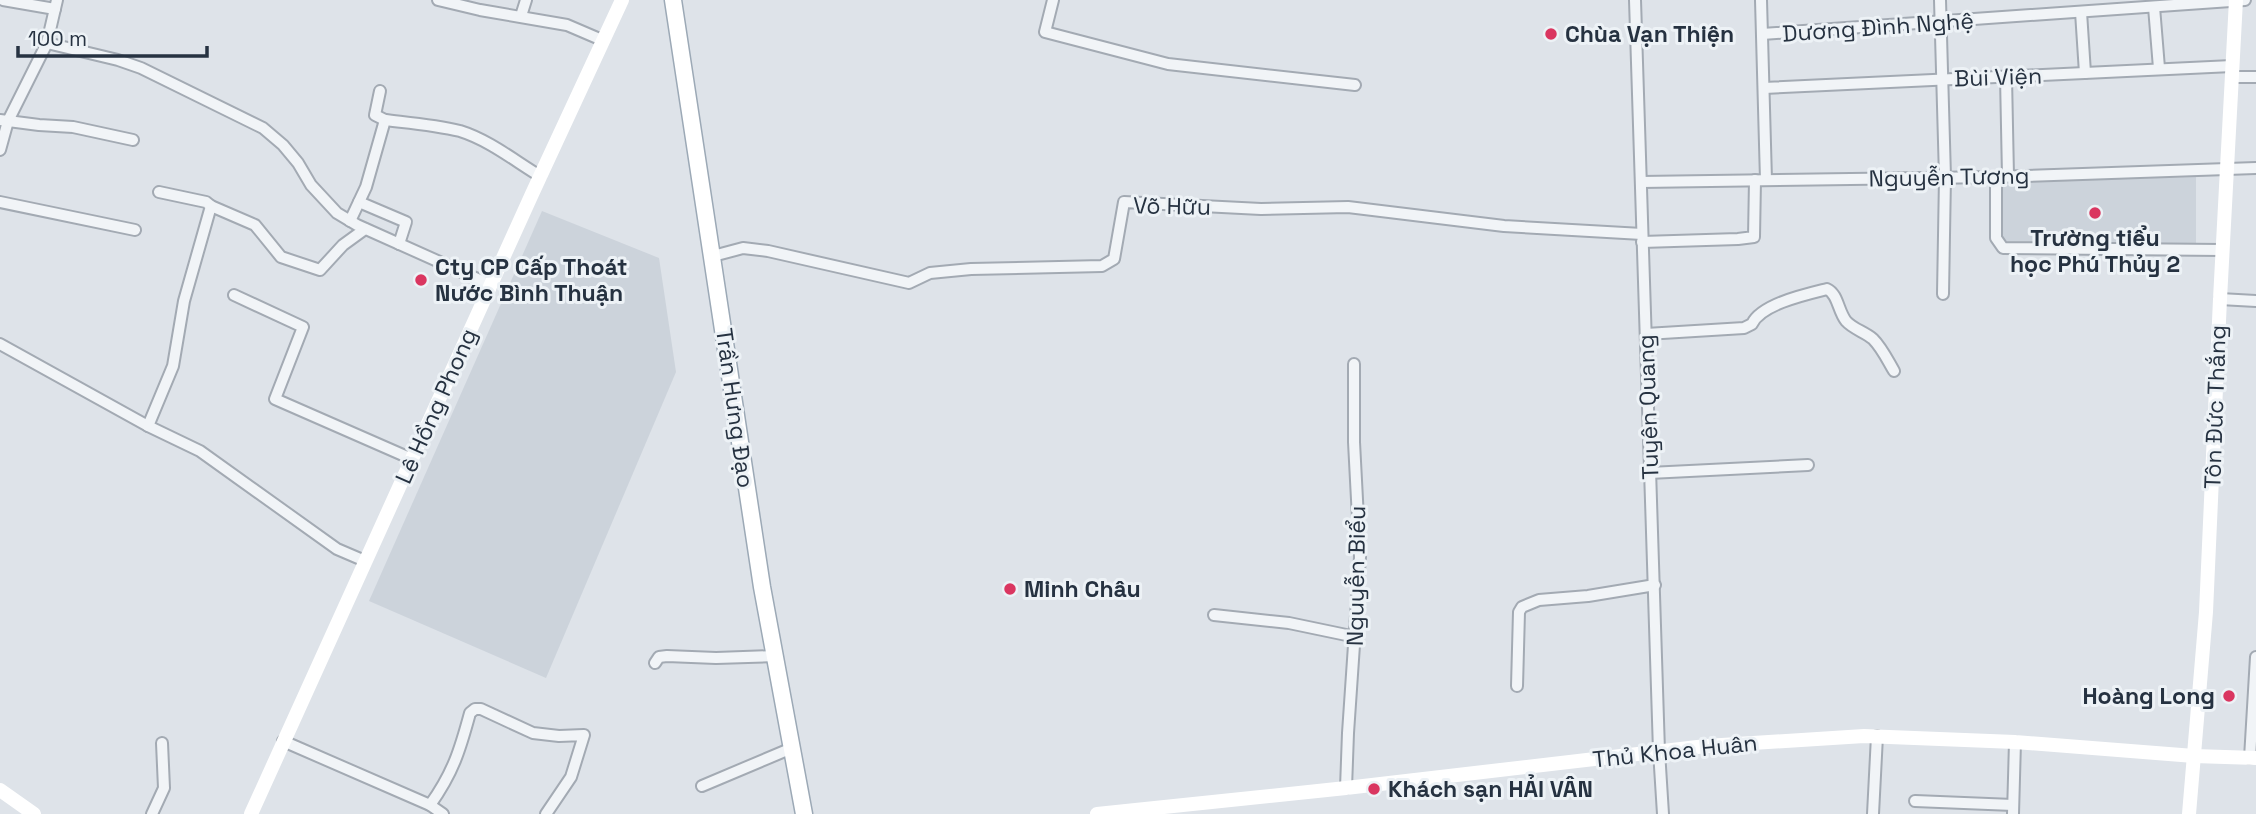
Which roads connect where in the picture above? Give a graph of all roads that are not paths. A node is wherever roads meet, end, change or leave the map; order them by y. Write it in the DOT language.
graph roads {
  1 [pos="3,0"];
  2 [pos="438,0"];
  3 [pos="526,0"];
  4 [pos="622,0"];
  5 [pos="673,0"];
  6 [pos="1053,0"];
  7 [pos="1635,0"];
  8 [pos="1761,0"];
  9 [pos="1940,0"];
  10 [pos="2236,0"];
  11 [pos="2245,0"];
  12 [pos="56,5"];
  13 [pos="2154,7"];
  14 [pos="2081,12"];
  15 [pos="521,16"];
  16 [pos="1941,23"];
  17 [pos="1762,34"];
  18 [pos="602,40"];
  19 [pos="47,43"];
  20 [pos="2159,68"];
  21 [pos="2085,72"];
  22 [pos="2232,72"];
  23 [pos="2006,77"];
  24 [pos="2256,77"];
  25 [pos="1942,79"];
  26 [pos="1355,85"];
  27 [pos="1764,88"];
  28 [pos="380,91"];
  29 [pos="385,120"];
  30 [pos="4,121"];
  31 [pos="133,140"];
  32 [pos="0,150"];
  33 [pos="2256,168"];
  34 [pos="2226,170"];
  35 [pos="540,176"];
  36 [pos="2008,176"];
  37 [pos="1945,177"];
  38 [pos="1996,177"];
  39 [pos="1761,180"];
  40 [pos="1641,183"];
  41 [pos="159,192"];
  42 [pos="0,202"];
  43 [pos="359,202"];
  44 [pos="211,206"];
  45 [pos="350,221"];
  46 [pos="365,229"];
  47 [pos="135,230"];
  48 [pos="1642,238"];
  49 [pos="399,244"];
  50 [pos="2222,250"];
  51 [pos="713,256"];
  52 [pos="491,285"];
  53 [pos="1943,294"];
  54 [pos="234,295"];
  55 [pos="2220,299"];
  56 [pos="2256,300"];
  57 [pos="1646,334"];
  58 [pos="0,344"];
  59 [pos="1354,364"];
  60 [pos="1894,371"];
  61 [pos="148,426"];
  62 [pos="412,459"];
  63 [pos="1808,465"];
  64 [pos="1649,473"];
  65 [pos="365,561"];
  66 [pos="1655,585"];
  67 [pos="1214,615"];
  68 [pos="1356,637"];
  69 [pos="775,656"];
  70 [pos="2256,657"];
  71 [pos="655,663"];
  72 [pos="1517,686"];
  73 [pos="1877,736"];
  74 [pos="283,741"];
  75 [pos="2015,742"];
  76 [pos="162,743"];
  77 [pos="792,748"];
  78 [pos="1659,751"];
  79 [pos="2194,756"];
  80 [pos="2253,758"];
  81 [pos="702,786"];
  82 [pos="1346,788"];
  83 [pos="0,790"];
  84 [pos="1915,801"];
  85 [pos="430,805"];
  86 [pos="1205,808"];
  87 [pos="2013,810"];
  88 [pos="34,814"];
  89 [pos="152,814"];
  90 [pos="251,814"];
  91 [pos="443,814"];
  92 [pos="546,814"];
  93 [pos="804,814"];
  94 [pos="1097,814"];
  95 [pos="1663,814"];
  96 [pos="1873,814"];
  97 [pos="2189,814"];
  1 -- 12 [label="street"];
  2 -- 15 [label="street"];
  3 -- 15 [label="street"];
  4 -- 18 [label="main road, Lê Hồng Phong"];
  5 -- 51 [label="main road, Trần Hưng Đạo"];
  6 -- 26 [label="street"];
  7 -- 40 [label="street, Tuyên Quang"];
  8 -- 17 [label="street"];
  9 -- 16 [label="street"];
  10 -- 11 [label="street, Dương Đình Nghệ"];
  10 -- 13 [label="street, Dương Đình Nghệ"];
  10 -- 22 [label="main road, Tôn Đức Thắng"];
  12 -- 19 [label="street"];
  13 -- 14 [label="street, Dương Đình Nghệ"];
  13 -- 20 [label="street"];
  14 -- 16 [label="street, Dương Đình Nghệ"];
  14 -- 21 [label="street"];
  15 -- 18 [label="street"];
  16 -- 17 [label="street, Dương Đình Nghệ"];
  16 -- 25 [label="street"];
  17 -- 27 [label="street"];
  18 -- 35 [label="main road, Lê Hồng Phong"];
  19 -- 30 [label="street"];
  19 -- 45 [label="street"];
  20 -- 21 [label="street, Bùi Viện"];
  20 -- 22 [label="street, Bùi Viện"];
  21 -- 23 [label="street, Bùi Viện"];
  22 -- 24 [label="street, Bùi Viện"];
  22 -- 34 [label="main road, Tôn Đức Thắng"];
  23 -- 25 [label="street, Bùi Viện"];
  23 -- 36 [label="street"];
  25 -- 27 [label="street, Bùi Viện"];
  25 -- 37 [label="street"];
  27 -- 39 [label="street"];
  28 -- 29 [label="street"];
  29 -- 35 [label="street"];
  29 -- 43 [label="street"];
  30 -- 31 [label="street"];
  30 -- 32 [label="street"];
  33 -- 34 [label="street, Nguyễn Tương"];
  34 -- 36 [label="street, Nguyễn Tương"];
  34 -- 50 [label="main road, Tôn Đức Thắng"];
  35 -- 52 [label="main road, Lê Hồng Phong"];
  36 -- 38 [label="street, Nguyễn Tương"];
  37 -- 38 [label="street, Nguyễn Tương"];
  37 -- 39 [label="street, Nguyễn Tương"];
  37 -- 53 [label="street"];
  38 -- 50 [label="street"];
  39 -- 40 [label="street, Nguyễn Tương"];
  39 -- 48 [label="street"];
  40 -- 48 [label="street, Tuyên Quang"];
  41 -- 44 [label="street"];
  42 -- 47 [label="street"];
  43 -- 45 [label="street"];
  43 -- 49 [label="street"];
  44 -- 46 [label="street"];
  44 -- 61 [label="street"];
  45 -- 46 [label="street"];
  46 -- 49 [label="street"];
  48 -- 51 [label="street, Võ Hữu"];
  48 -- 57 [label="street, Tuyên Quang"];
  49 -- 52 [label="street"];
  50 -- 55 [label="main road, Tôn Đức Thắng"];
  51 -- 69 [label="main road, Trần Hưng Đạo"];
  52 -- 62 [label="main road, Lê Hồng Phong"];
  54 -- 62 [label="street"];
  55 -- 56 [label="street"];
  55 -- 79 [label="main road, Tôn Đức Thắng"];
  57 -- 60 [label="street"];
  57 -- 64 [label="street, Tuyên Quang"];
  58 -- 61 [label="street"];
  59 -- 68 [label="street, Nguyễn Biểu"];
  61 -- 65 [label="street"];
  62 -- 65 [label="main road, Lê Hồng Phong"];
  63 -- 64 [label="street"];
  64 -- 66 [label="street, Tuyên Quang"];
  65 -- 74 [label="main road, Lê Hồng Phong"];
  66 -- 72 [label="street"];
  66 -- 78 [label="street, Tuyên Quang"];
  67 -- 68 [label="street"];
  68 -- 82 [label="street, Nguyễn Biểu"];
  69 -- 71 [label="street"];
  69 -- 77 [label="main road, Trần Hưng Đạo"];
  70 -- 80 [label="street"];
  73 -- 75 [label="main road, Thủ Khoa Huân"];
  73 -- 78 [label="main road, Thủ Khoa Huân"];
  73 -- 96 [label="street"];
  74 -- 85 [label="street"];
  74 -- 90 [label="main road, Lê Hồng Phong"];
  75 -- 79 [label="main road, Thủ Khoa Huân"];
  75 -- 87 [label="street"];
  76 -- 89 [label="street"];
  77 -- 81 [label="street"];
  77 -- 93 [label="main road, Trần Hưng Đạo"];
  78 -- 82 [label="main road, Thủ Khoa Huân"];
  78 -- 95 [label="street, Tuyên Quang"];
  79 -- 80 [label="main road, Thủ Khoa Huân"];
  79 -- 97 [label="main road, Tôn Đức Thắng"];
  82 -- 86 [label="main road, Thủ Khoa Huân"];
  83 -- 88 [label="main road"];
  84 -- 87 [label="street"];
  85 -- 91 [label="street"];
  85 -- 92 [label="street"];
  86 -- 94 [label="main road, Thủ Khoa Huân"];
}
